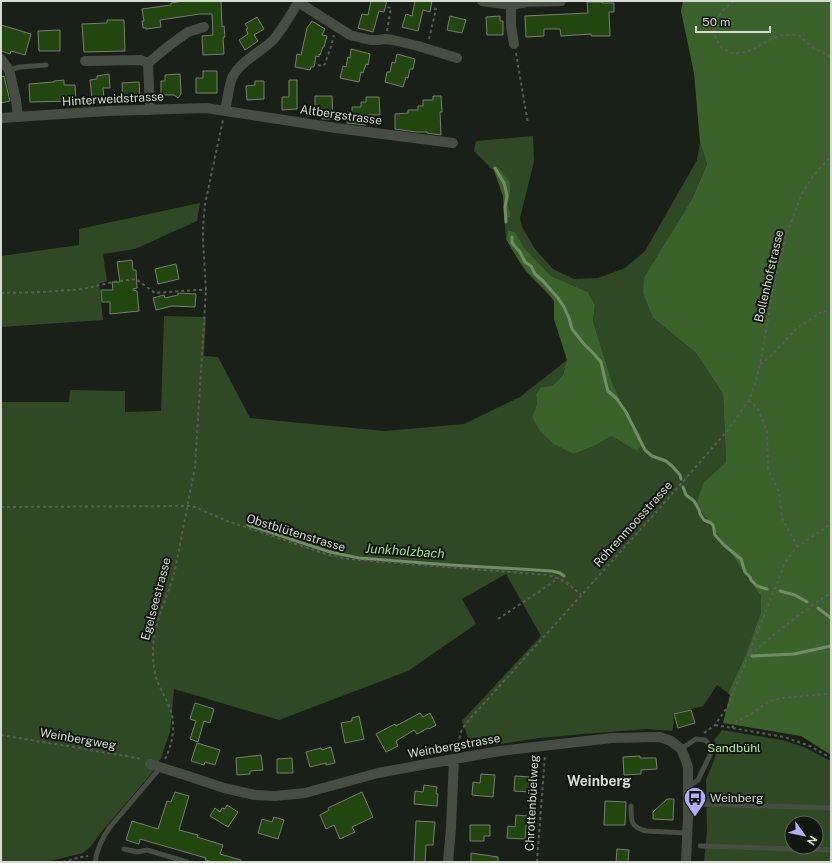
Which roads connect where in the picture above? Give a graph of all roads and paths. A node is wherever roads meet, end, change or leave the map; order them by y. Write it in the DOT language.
graph roads {
  1 [pos="482,1"];
  2 [pos="561,1"];
  3 [pos="734,1"];
  4 [pos="298,2"];
  5 [pos="511,5"];
  6 [pos="387,7"];
  7 [pos="432,8"];
  8 [pos="337,26"];
  9 [pos="204,27"];
  10 [pos="387,28"];
  11 [pos="430,37"];
  12 [pos="514,44"];
  13 [pos="831,57"];
  14 [pos="457,58"];
  15 [pos="1,59"];
  16 [pos="85,61"];
  17 [pos="148,63"];
  18 [pos="46,65"];
  19 [pos="318,65"];
  20 [pos="9,70"];
  21 [pos="150,110"];
  22 [pos="225,111"];
  23 [pos="18,117"];
  24 [pos="1,118"];
  25 [pos="528,124"];
  26 [pos="453,144"];
  27 [pos="831,156"];
  28 [pos="206,290"];
  29 [pos="1,293"];
  30 [pos="831,311"];
  31 [pos="760,364"];
  32 [pos="749,400"];
  33 [pos="188,506"];
  34 [pos="1,507"];
  35 [pos="831,524"];
  36 [pos="797,547"];
  37 [pos="559,578"];
  38 [pos="831,593"];
  39 [pos="581,595"];
  40 [pos="498,619"];
  41 [pos="749,655"];
  42 [pos="831,695"];
  43 [pos="732,728"];
  44 [pos="1,735"];
  45 [pos="544,746"];
  46 [pos="681,749"];
  47 [pos="454,758"];
  48 [pos="831,758"];
  49 [pos="150,764"];
  50 [pos="161,767"];
  51 [pos="688,787"];
  52 [pos="703,804"];
  53 [pos="631,806"];
  54 [pos="831,808"];
  55 [pos="688,833"];
  56 [pos="700,846"];
  57 [pos="124,849"];
  58 [pos="831,850"];
  59 [pos="96,856"];
  60 [pos="63,862"];
  61 [pos="94,862"];
  62 [pos="187,862"];
  63 [pos="448,862"];
  64 [pos="537,862"];
  65 [pos="686,862"];
  1 -- 5 [label="street"];
  2 -- 5 [label="street"];
  3 -- 13 [label="path"];
  4 -- 8 [label="street"];
  4 -- 22 [label="street"];
  5 -- 12 [label="street"];
  6 -- 10 [label="path"];
  7 -- 11 [label="path"];
  8 -- 14 [label="street"];
  8 -- 19 [label="path"];
  9 -- 17 [label="street"];
  12 -- 25 [label="path"];
  15 -- 20 [label="street"];
  16 -- 17 [label="street"];
  17 -- 21 [label="street"];
  18 -- 20 [label="lane"];
  20 -- 23 [label="street"];
  21 -- 22 [label="street, Hinterweidstrasse"];
  21 -- 23 [label="street, Hinterweidstrasse"];
  22 -- 26 [label="street, Altbergstrasse"];
  22 -- 28 [label="path, Egelseestrasse"];
  23 -- 24 [label="street, Hinterweidstrasse"];
  27 -- 31 [label="path, Bollenhofstrasse"];
  28 -- 29 [label="path"];
  28 -- 33 [label="path, Egelseestrasse"];
  30 -- 31 [label="path"];
  31 -- 32 [label="path, Röhrenmoosstrasse"];
  32 -- 36 [label="path"];
  32 -- 39 [label="path, Röhrenmoosstrasse"];
  33 -- 34 [label="path, Obstblütenstrasse"];
  33 -- 37 [label="path, Obstblütenstrasse"];
  33 -- 50 [label="path, Egelseestrasse"];
  35 -- 36 [label="path"];
  36 -- 41 [label="path"];
  37 -- 39 [label="path, Obstblütenstrasse"];
  37 -- 40 [label="path"];
  38 -- 41 [label="path"];
  39 -- 47 [label="path, Röhrenmoosstrasse"];
  41 -- 43 [label="path"];
  42 -- 43 [label="path"];
  43 -- 48 [label="path"];
  44 -- 49 [label="path, Weinbergweg"];
  45 -- 46 [label="street, Weinbergstrasse"];
  45 -- 47 [label="street, Weinbergstrasse"];
  45 -- 64 [label="path, Chrottenbüelweg"];
  46 -- 51 [label="street"];
  46 -- 51 [label="lane"];
  47 -- 50 [label="street, Weinbergstrasse"];
  47 -- 63 [label="street"];
  49 -- 50 [label="street, Weinbergstrasse"];
  50 -- 59 [label="lane"];
  51 -- 55 [label="street"];
  52 -- 54 [label="lane"];
  53 -- 55 [label="lane"];
  55 -- 65 [label="street"];
  56 -- 58 [label="lane"];
  57 -- 62 [label="lane"];
  59 -- 60 [label="path"];
  59 -- 61 [label="lane"];
}
